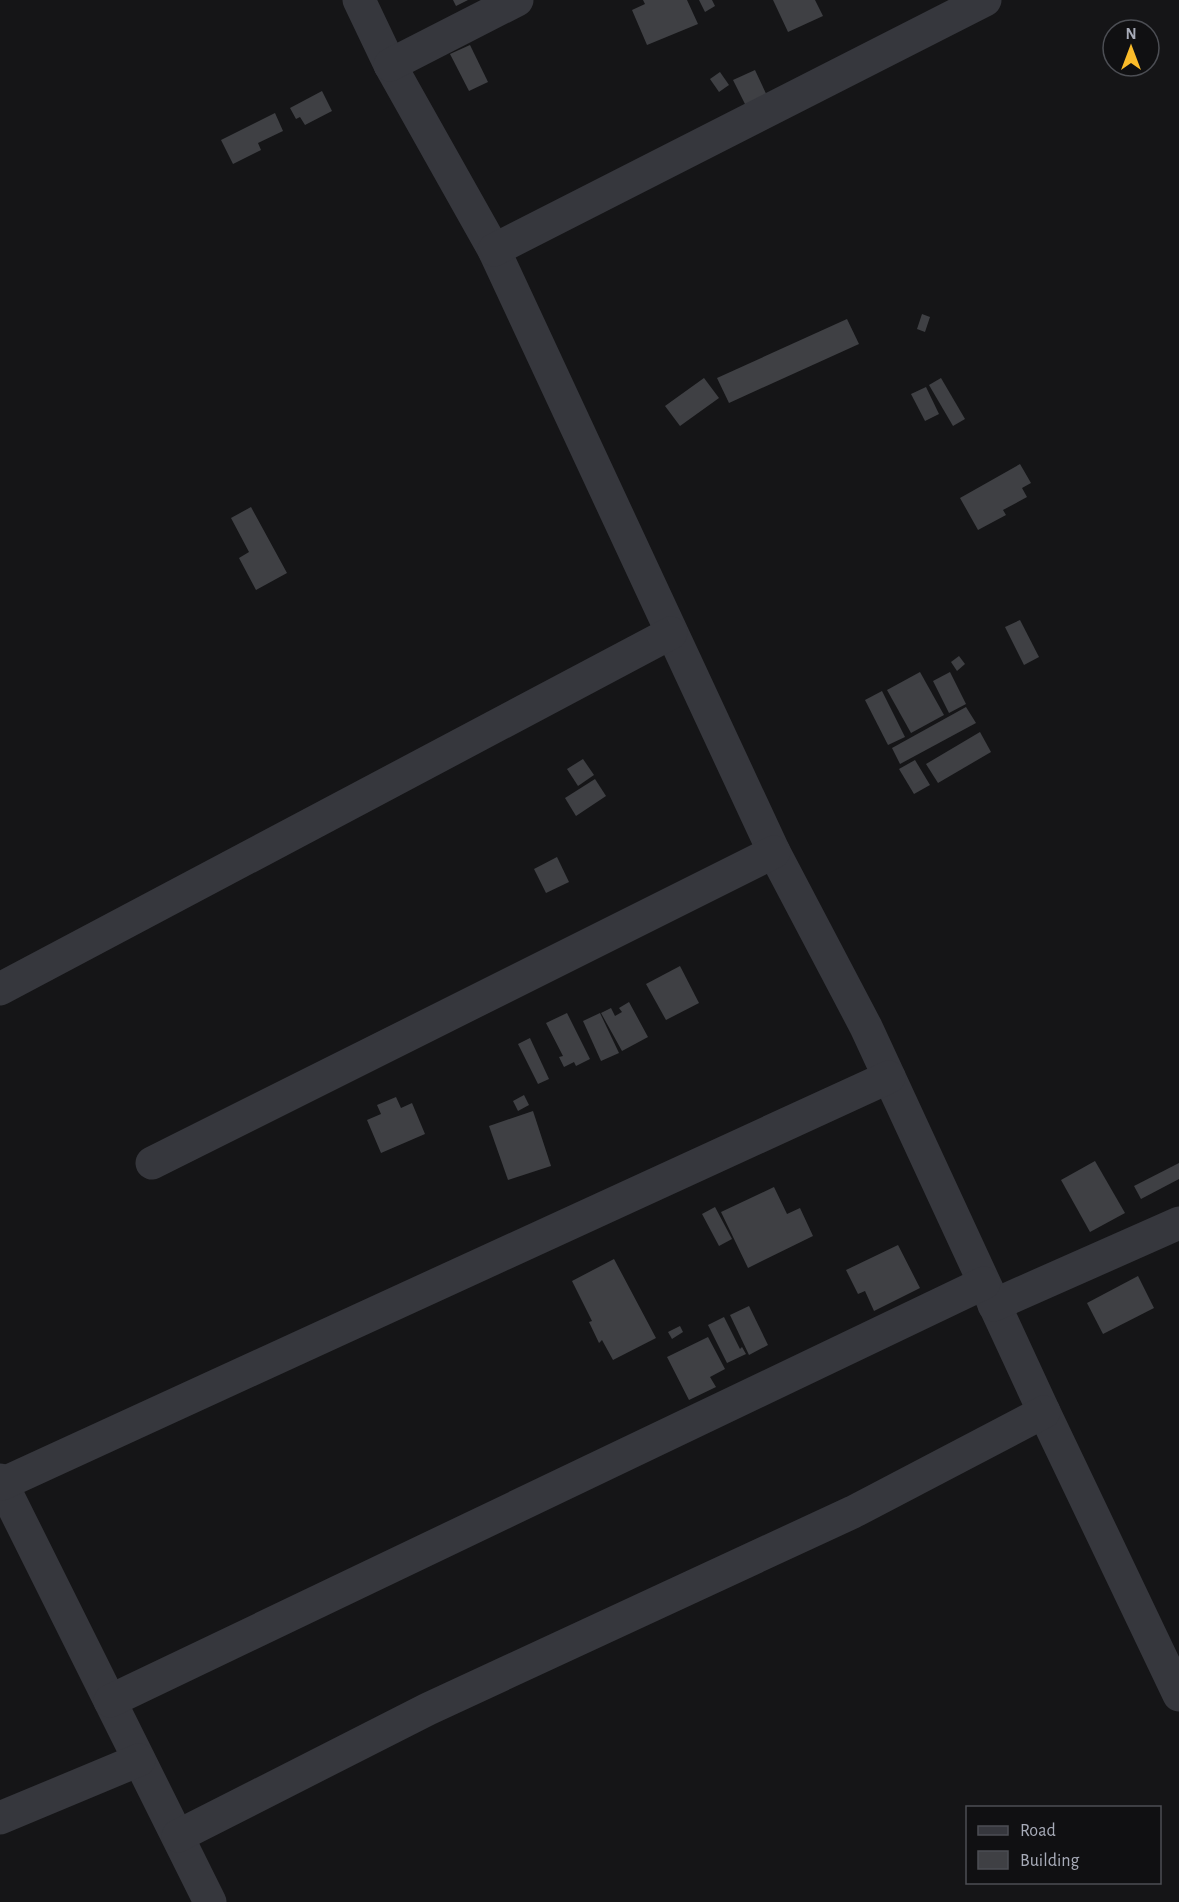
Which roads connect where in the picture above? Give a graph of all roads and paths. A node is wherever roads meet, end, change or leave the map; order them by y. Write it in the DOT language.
graph roads {
  1 [pos="359,0"];
  2 [pos="517,0"];
  3 [pos="985,0"];
  4 [pos="390,65"];
  5 [pos="494,250"];
  6 [pos="671,633"];
  7 [pos="774,852"];
  8 [pos="0,989"];
  9 [pos="889,1077"];
  10 [pos="152,1162"];
  11 [pos="1179,1223"];
  12 [pos="989,1294"];
  13 [pos="1044,1412"];
  14 [pos="1,1482"];
  15 [pos="1179,1695"];
  16 [pos="110,1701"];
  17 [pos="139,1760"];
  18 [pos="0,1818"];
  19 [pos="178,1836"];
  20 [pos="210,1902"];
  1 -- 4 [label="street"];
  2 -- 4 [label="street"];
  3 -- 5 [label="street"];
  4 -- 5 [label="street"];
  5 -- 6 [label="street"];
  6 -- 7 [label="street"];
  6 -- 8 [label="street"];
  7 -- 9 [label="street"];
  7 -- 10 [label="street"];
  9 -- 12 [label="street"];
  9 -- 14 [label="street"];
  11 -- 12 [label="street"];
  12 -- 13 [label="street"];
  12 -- 16 [label="street"];
  13 -- 15 [label="street"];
  13 -- 19 [label="street"];
  14 -- 16 [label="street"];
  16 -- 17 [label="street"];
  17 -- 18 [label="street"];
  17 -- 19 [label="street"];
  19 -- 20 [label="street"];
}
